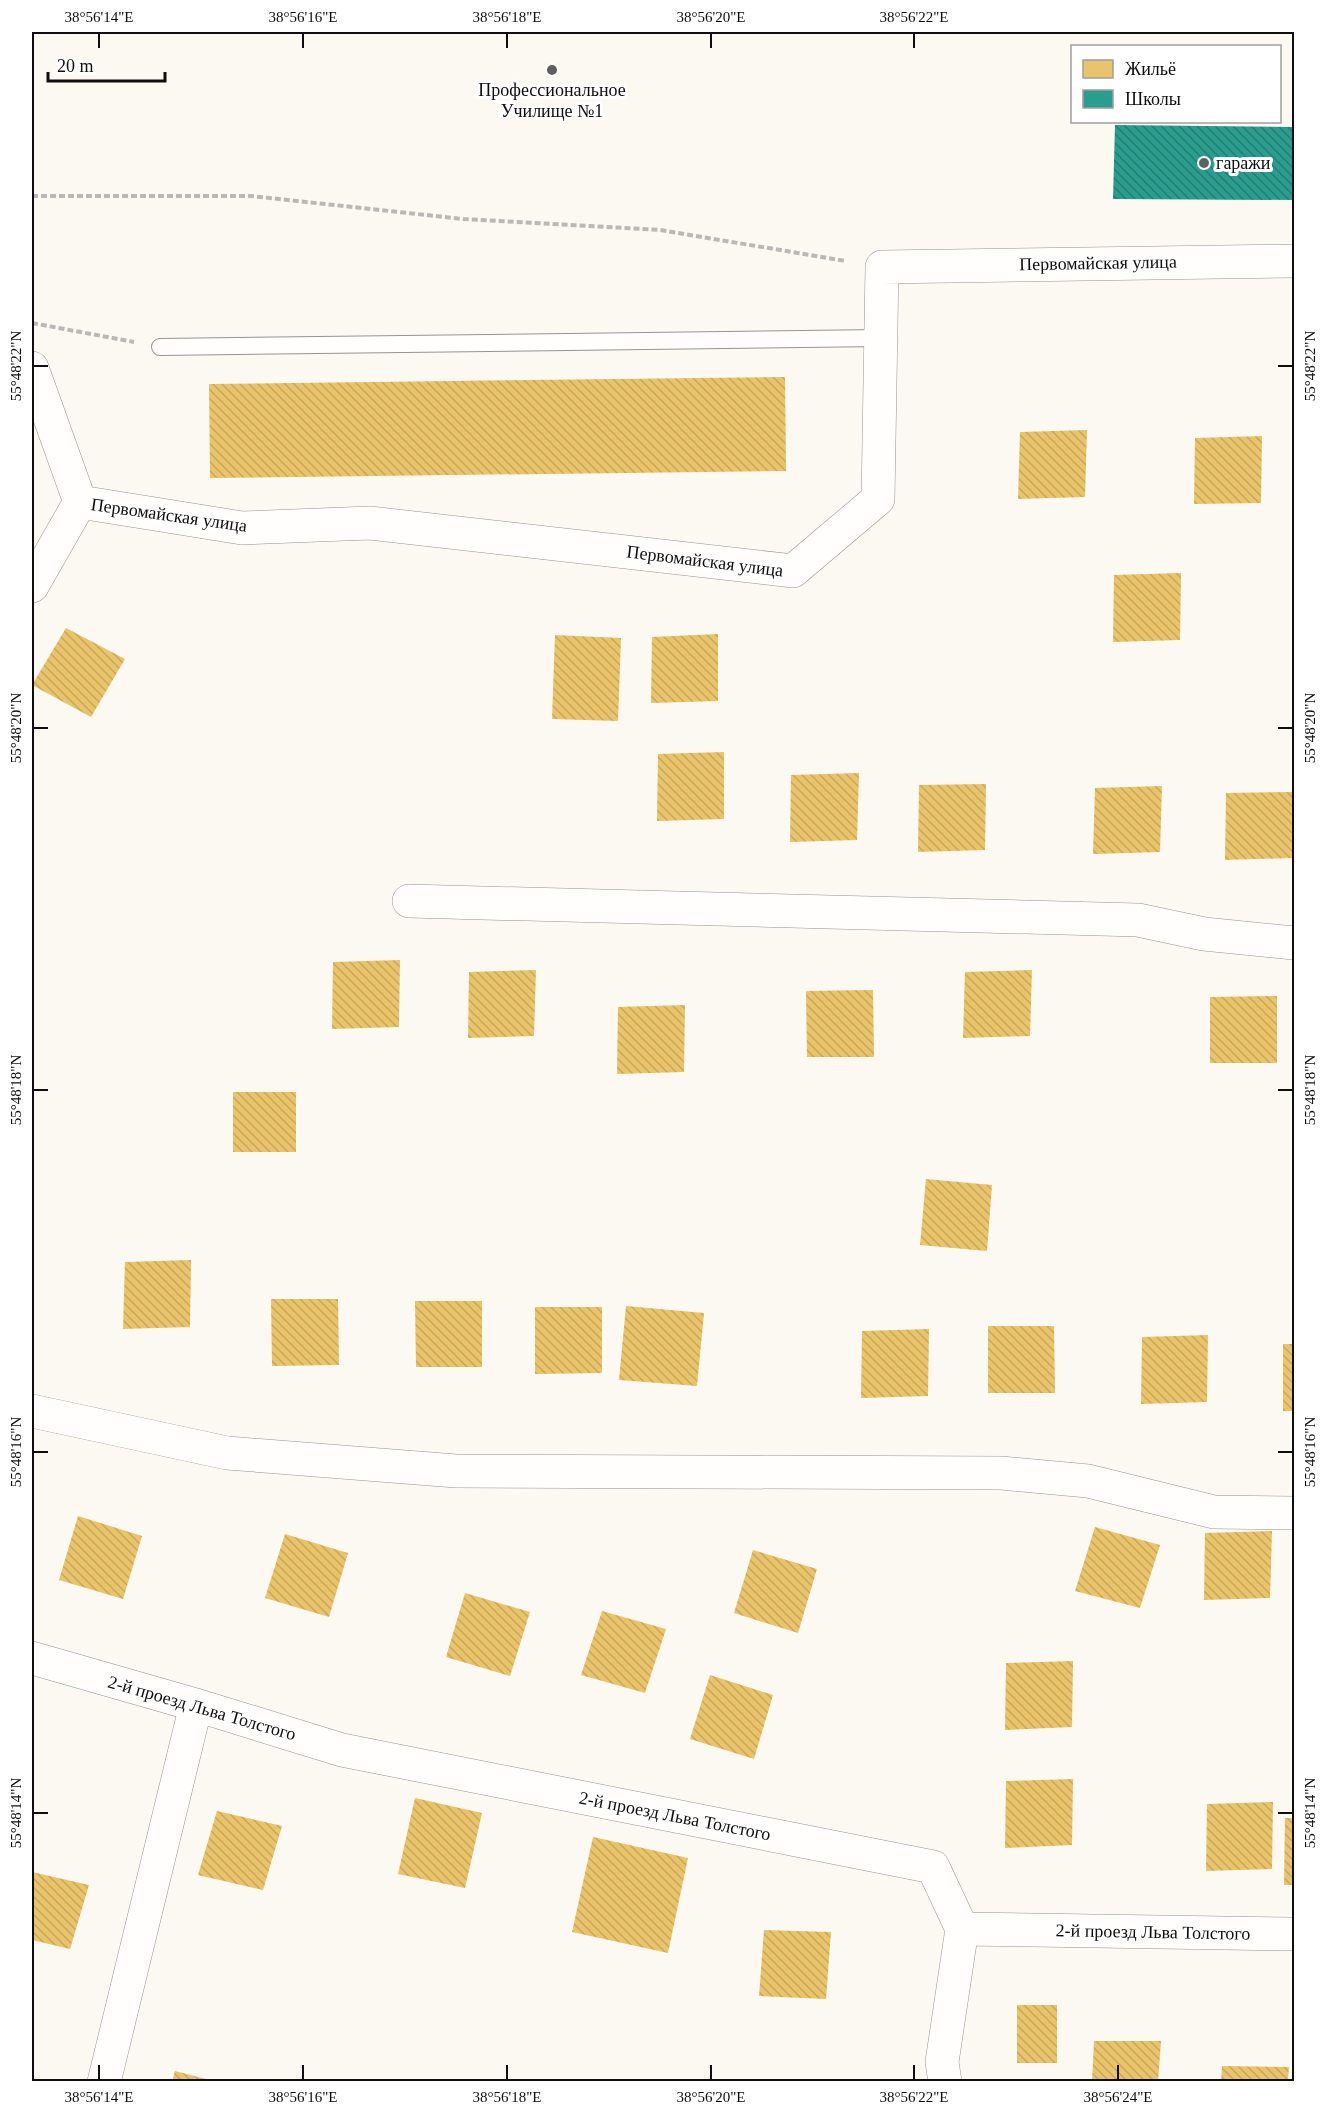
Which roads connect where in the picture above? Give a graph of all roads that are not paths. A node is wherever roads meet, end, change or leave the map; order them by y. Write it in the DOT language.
graph roads {
  1 [pos="1294,261"];
  2 [pos="881,338"];
  3 [pos="160,347"];
  4 [pos="32,368"];
  5 [pos="80,502"];
  6 [pos="32,586"];
  7 [pos="409,901"];
  8 [pos="1294,942"];
  9 [pos="32,1411"];
  10 [pos="1294,1513"];
  11 [pos="32,1658"];
  12 [pos="196,1705"];
  13 [pos="962,1929"];
  14 [pos="1294,1934"];
  15 [pos="104,2082"];
  16 [pos="945,2082"];
  1 -- 2 [label="street, Первомайская улица"];
  2 -- 3 [label="lane"];
  2 -- 5 [label="street, Первомайская улица"];
  4 -- 5 [label="street, Первомайская улица"];
  5 -- 6 [label="street"];
  7 -- 8 [label="street"];
  9 -- 10 [label="street"];
  11 -- 12 [label="street, 2-й проезд Льва Толстого"];
  12 -- 13 [label="street, 2-й проезд Льва Толстого"];
  12 -- 15 [label="street"];
  13 -- 14 [label="street, 2-й проезд Льва Толстого"];
  13 -- 16 [label="street"];
}
